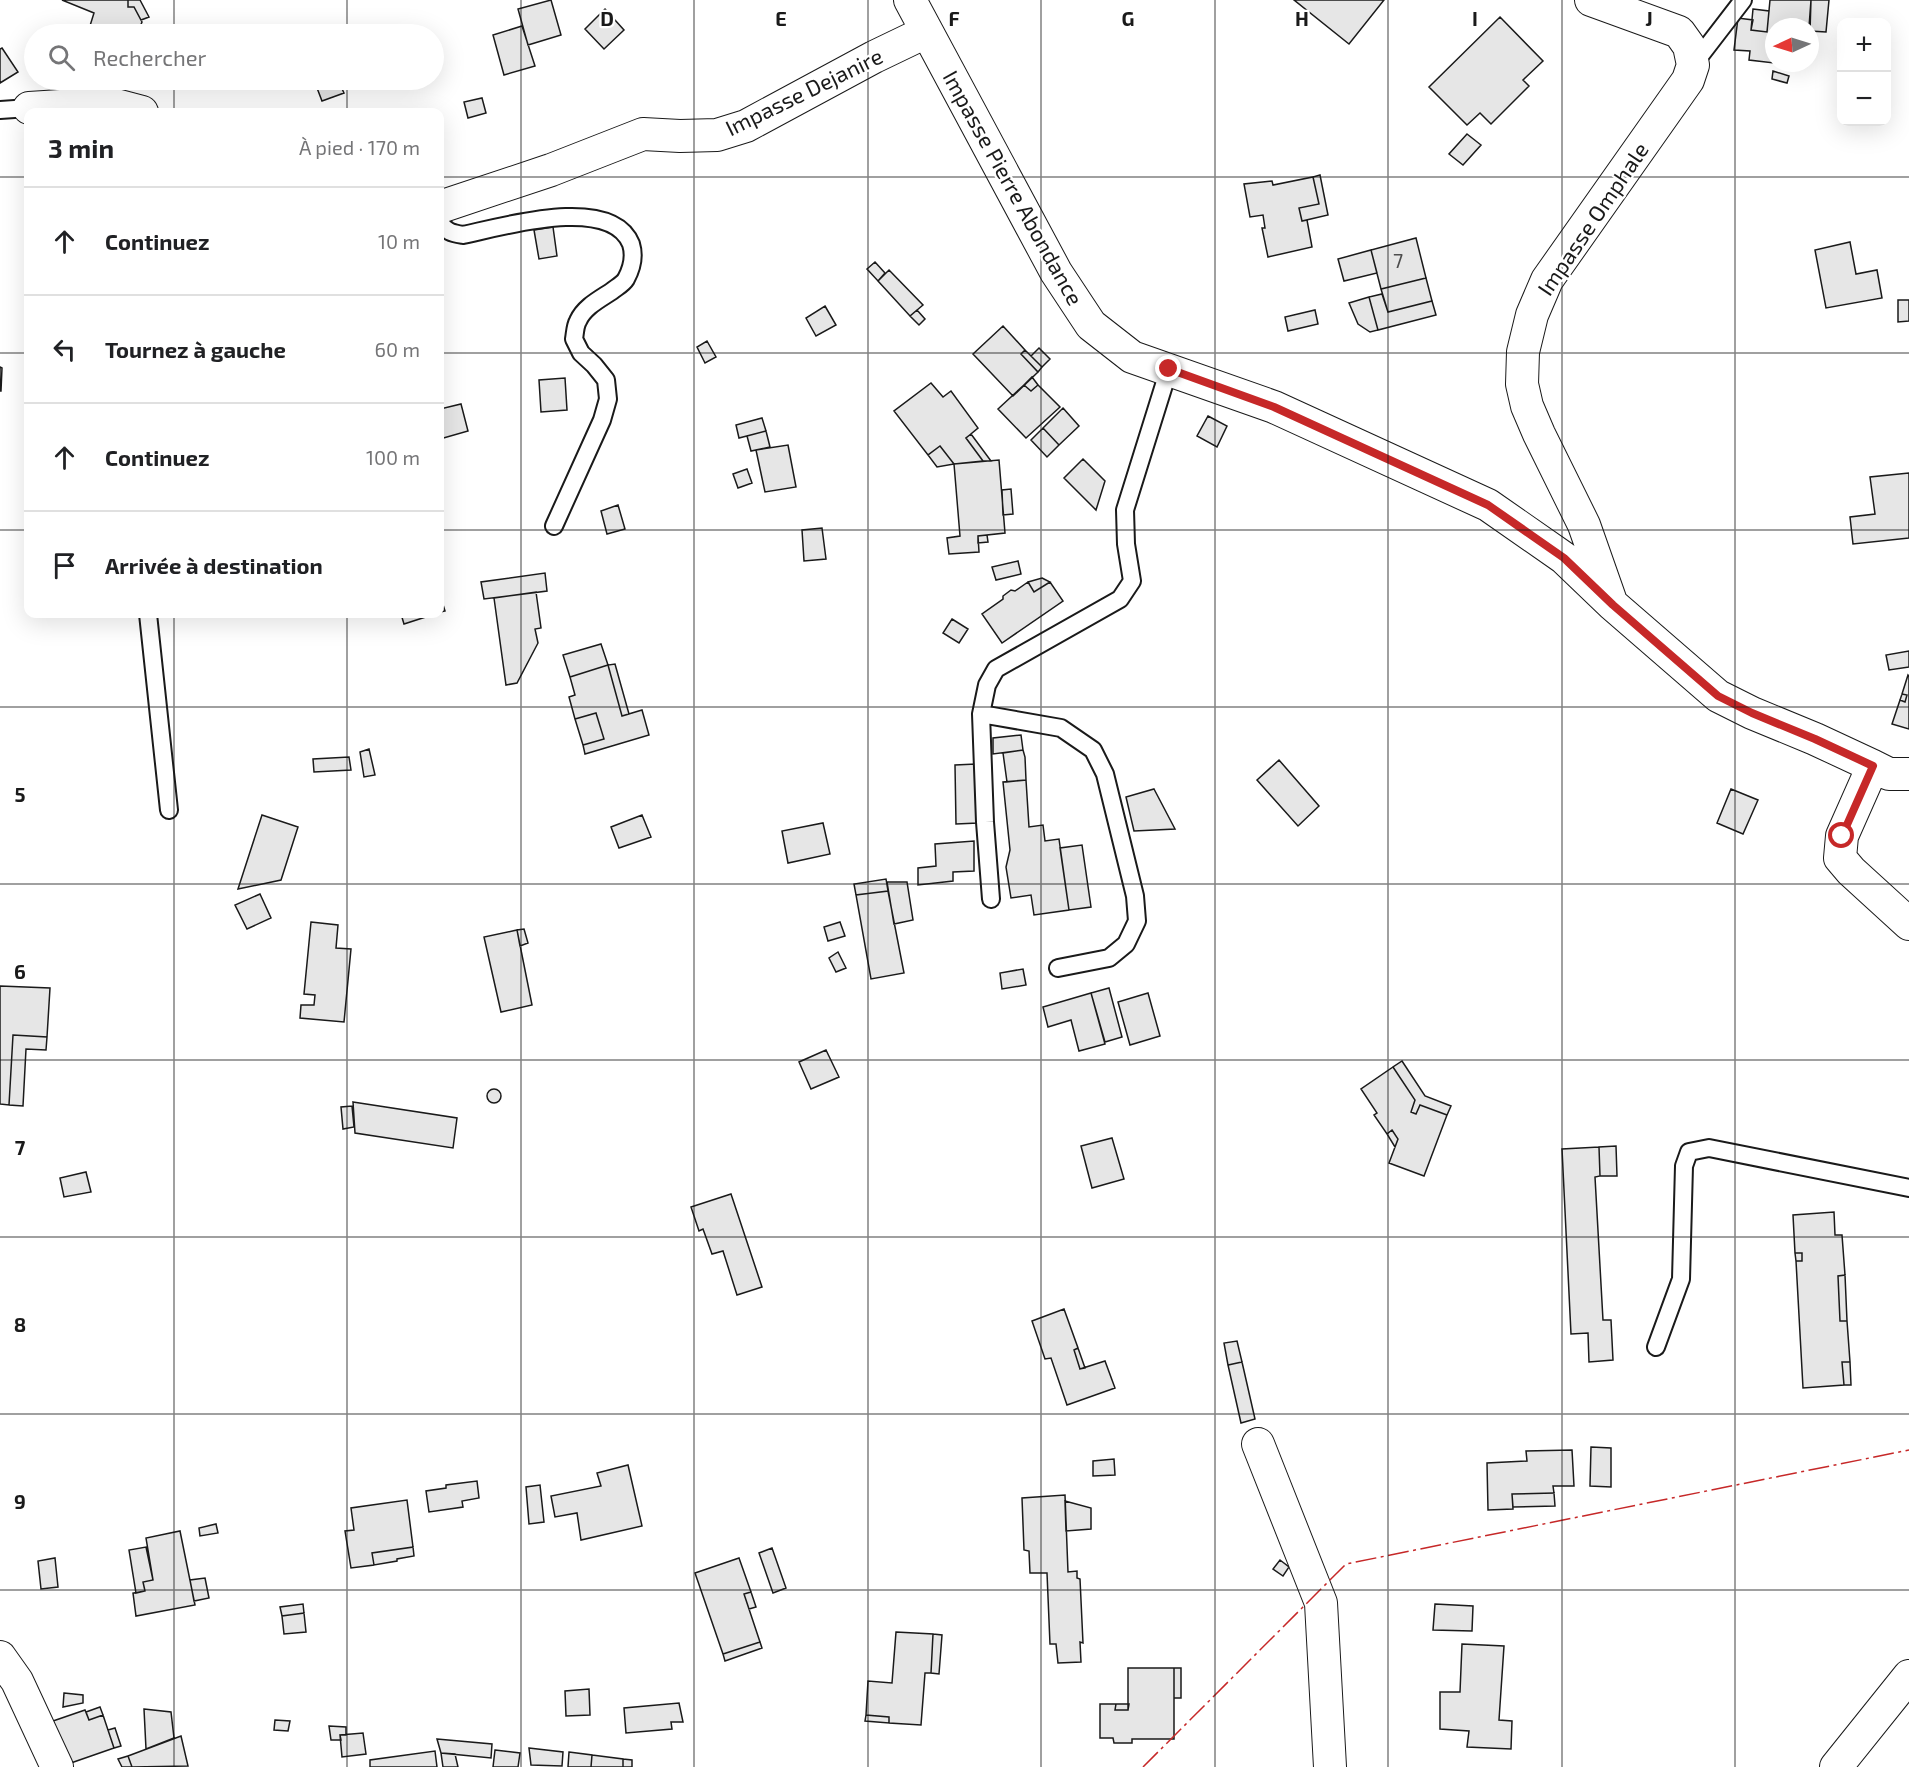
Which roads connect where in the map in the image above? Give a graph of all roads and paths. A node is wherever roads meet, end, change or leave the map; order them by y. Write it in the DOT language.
graph roads {
  1 [pos="910,0"];
  2 [pos="1591,0"];
  3 [pos="1743,0"];
  4 [pos="926,32"];
  5 [pos="1693,65"];
  6 [pos="30,108"];
  7 [pos="127,108"];
  8 [pos="444,206"];
  9 [pos="444,228"];
  10 [pos="1169,369"];
  11 [pos="554,526"];
  12 [pos="1613,605"];
  13 [pos="148,618"];
  14 [pos="981,714"];
  15 [pos="1873,766"];
  16 [pos="1909,774"];
  17 [pos="169,810"];
  18 [pos="991,899"];
  19 [pos="1909,924"];
  20 [pos="1058,968"];
  21 [pos="1909,1188"];
  22 [pos="1656,1347"];
  23 [pos="1258,1444"];
  24 [pos="0,1657"];
  25 [pos="1909,1676"];
  26 [pos="57,1767"];
  27 [pos="1330,1767"];
  28 [pos="1836,1767"];
  1 -- 4 [label="street, Impasse Pierre Abondance"];
  2 -- 5 [label="street"];
  3 -- 5 [label="lane"];
  4 -- 8 [label="street, Impasse Dejanire"];
  4 -- 10 [label="street, Impasse Pierre Abondance"];
  5 -- 12 [label="street, Impasse Omphale"];
  6 -- 7 [label="street"];
  9 -- 11 [label="lane"];
  10 -- 12 [label="street, Impasse Pierre Abondance"];
  10 -- 14 [label="lane"];
  12 -- 15 [label="street, Impasse Pierre Abondance"];
  13 -- 17 [label="lane"];
  14 -- 18 [label="lane"];
  14 -- 20 [label="lane"];
  15 -- 16 [label="street, Impasse Pierre Abondance"];
  15 -- 19 [label="street"];
  21 -- 22 [label="lane"];
  23 -- 27 [label="street"];
  24 -- 26 [label="street"];
  25 -- 28 [label="street"];
}
